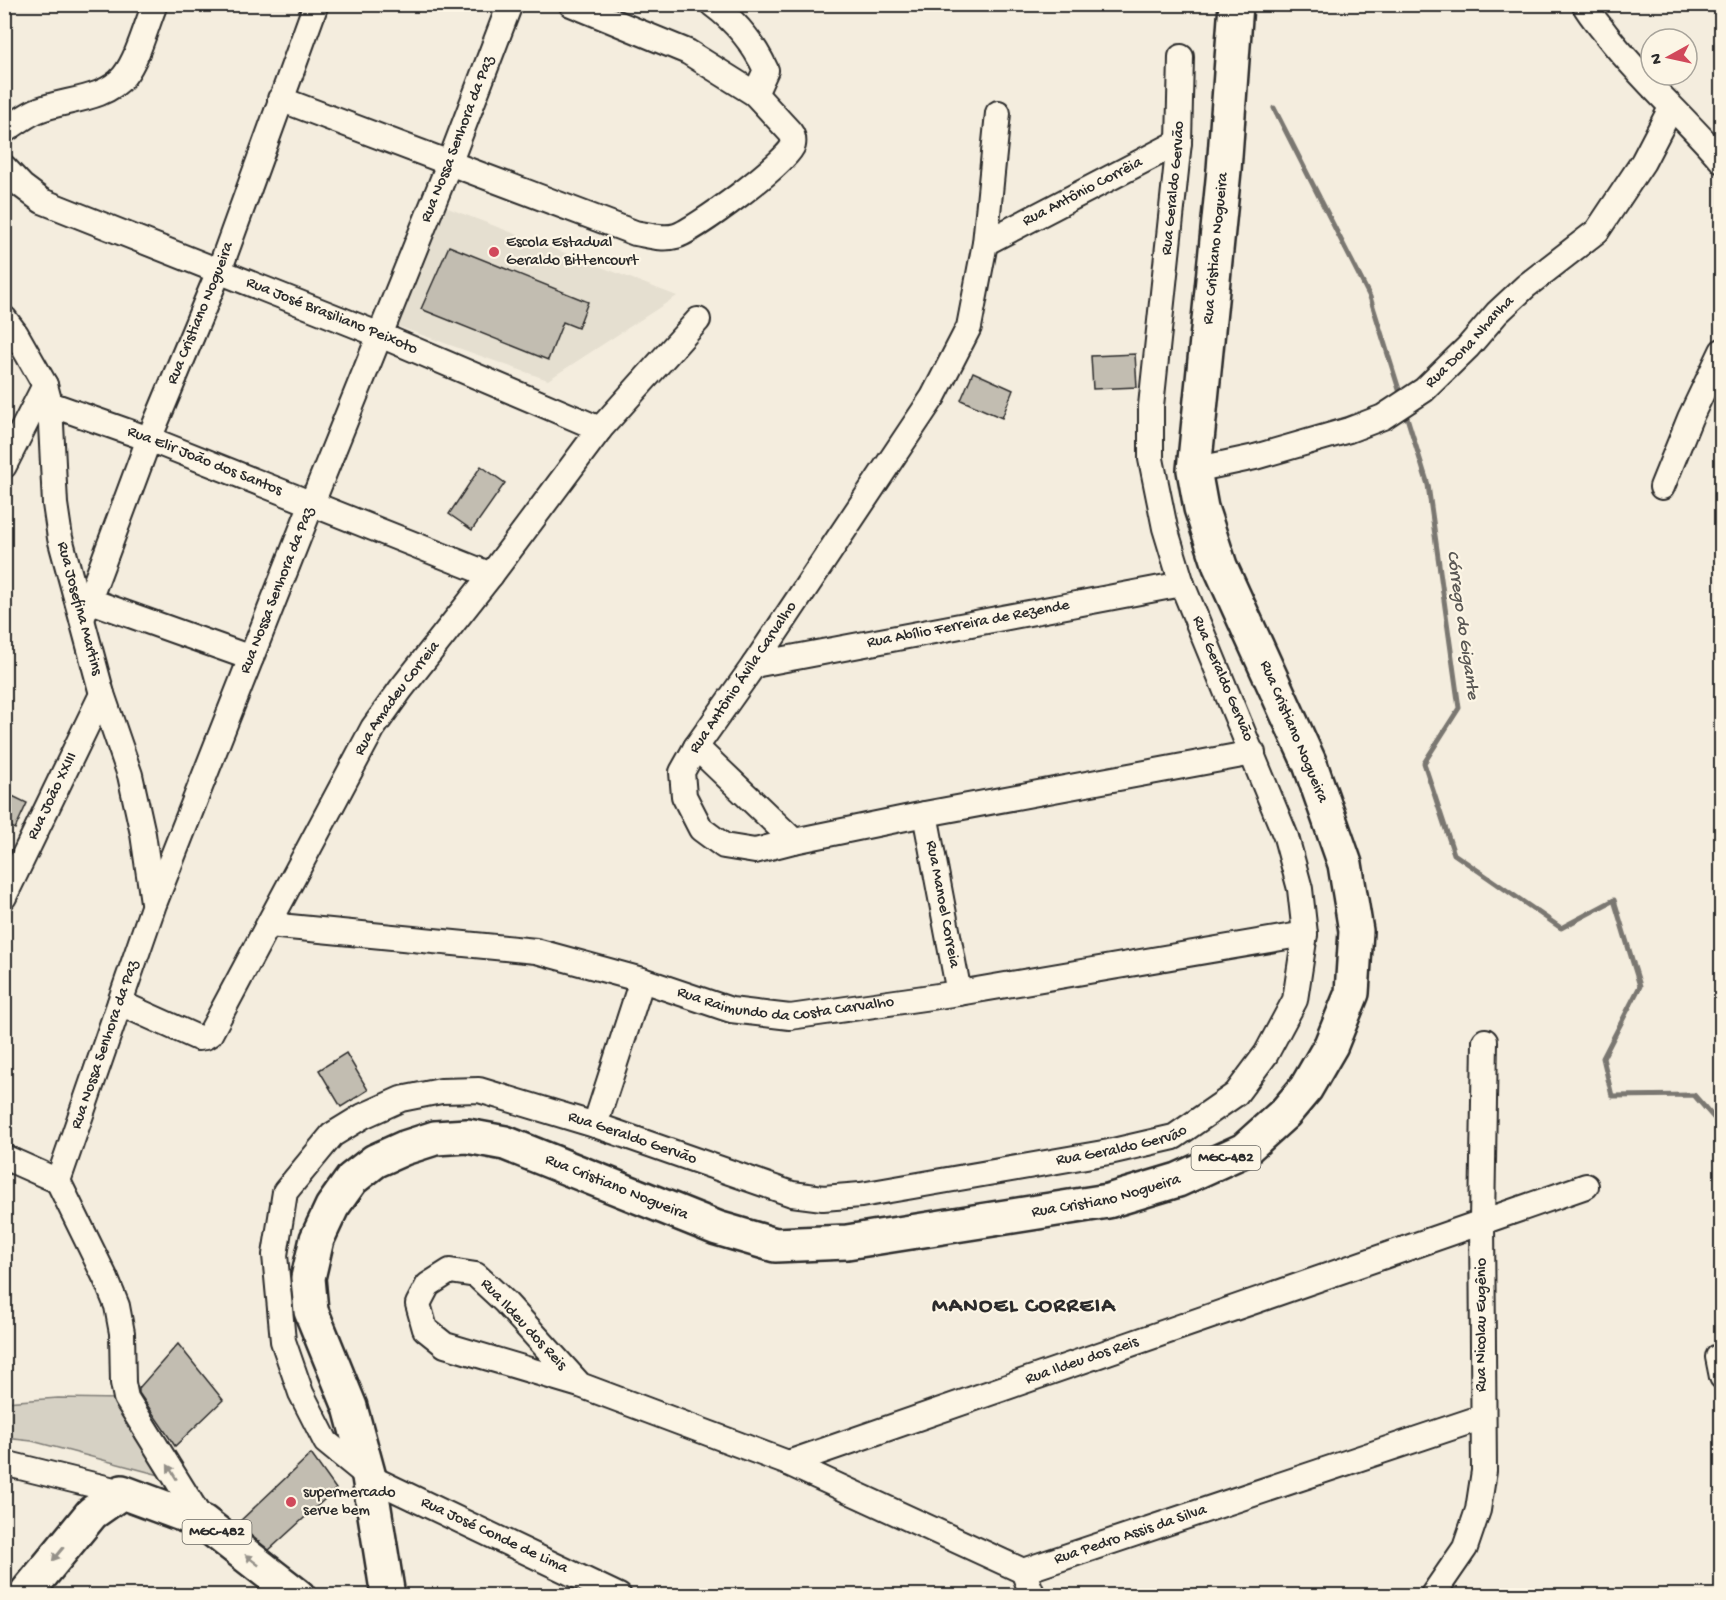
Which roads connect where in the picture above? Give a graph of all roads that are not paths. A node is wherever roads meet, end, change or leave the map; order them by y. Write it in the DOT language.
graph roads {
  1 [pos="154,4"];
  2 [pos="316,4"];
  3 [pos="510,4"];
  4 [pos="571,4"];
  5 [pos="712,4"];
  6 [pos="1236,4"];
  7 [pos="1586,6"];
  8 [pos="1181,57"];
  9 [pos="755,94"];
  10 [pos="280,99"];
  11 [pos="1671,108"];
  12 [pos="998,113"];
  13 [pos="4,131"];
  14 [pos="1179,142"];
  15 [pos="1722,161"];
  16 [pos="449,164"];
  17 [pos="4,167"];
  18 [pos="985,243"];
  19 [pos="219,271"];
  20 [pos="4,318"];
  21 [pos="698,320"];
  22 [pos="380,335"];
  23 [pos="1722,351"];
  24 [pos="48,394"];
  25 [pos="600,429"];
  26 [pos="149,439"];
  27 [pos="4,466"];
  28 [pos="1194,470"];
  29 [pos="1662,487"];
  30 [pos="312,503"];
  31 [pos="491,575"];
  32 [pos="1182,584"];
  33 [pos="85,609"];
  34 [pos="251,658"];
  35 [pos="754,665"];
  36 [pos="102,694"];
  37 [pos="696,747"];
  38 [pos="1253,753"];
  39 [pos="926,814"];
  40 [pos="794,841"];
  41 [pos="4,897"];
  42 [pos="154,904"];
  43 [pos="269,925"];
  44 [pos="1305,934"];
  45 [pos="642,980"];
  46 [pos="959,993"];
  47 [pos="120,1003"];
  48 [pos="1485,1041"];
  49 [pos="594,1125"];
  50 [pos="4,1157"];
  51 [pos="58,1181"];
  52 [pos="1586,1186"];
  53 [pos="1482,1221"];
  54 [pos="580,1385"];
  55 [pos="1483,1417"];
  56 [pos="4,1463"];
  57 [pos="788,1463"];
  58 [pos="369,1477"];
  59 [pos="82,1481"];
  60 [pos="122,1492"];
  61 [pos="92,1513"];
  62 [pos="203,1521"];
  63 [pos="1023,1571"];
  64 [pos="24,1596"];
  65 [pos="298,1596"];
  66 [pos="388,1596"];
  67 [pos="619,1596"];
  68 [pos="1033,1596"];
  69 [pos="1432,1596"];
  1 -- 13 [label="street"];
  2 -- 10 [label="street, Rua Cristiano Nogueira"];
  3 -- 16 [label="street, Rua Nossa Senhora da Paz"];
  4 -- 9 [label="street"];
  5 -- 9 [label="street"];
  6 -- 28 [label="highway, Rua Cristiano Nogueira / MGC-482"];
  7 -- 11 [label="street"];
  8 -- 14 [label="street, Rua Geraldo Gervão"];
  9 -- 16 [label="street"];
  10 -- 16 [label="street"];
  10 -- 19 [label="street, Rua Cristiano Nogueira"];
  11 -- 15 [label="street"];
  11 -- 28 [label="street, Rua Dona Nhanha"];
  12 -- 18 [label="street, Rua Antônio Ávila Carvalho"];
  14 -- 18 [label="street, Rua Antônio Corrêia"];
  14 -- 32 [label="street, Rua Geraldo Gervão"];
  16 -- 22 [label="street, Rua Nossa Senhora da Paz"];
  17 -- 19 [label="street, Rua José Brasiliano Peixoto"];
  18 -- 35 [label="street, Rua Antônio Ávila Carvalho"];
  19 -- 22 [label="street, Rua José Brasiliano Peixoto"];
  19 -- 26 [label="street, Rua Cristiano Nogueira"];
  20 -- 24 [label="street, Rua Josefina Martins"];
  21 -- 25 [label="street, Rua Amadeu Correia"];
  22 -- 25 [label="street, Rua José Brasiliano Peixoto"];
  22 -- 30 [label="street, Rua Nossa Senhora da Paz"];
  23 -- 29 [label="street"];
  24 -- 26 [label="street, Rua Elir João dos Santos"];
  24 -- 27 [label="street"];
  24 -- 33 [label="street, Rua Josefina Martins"];
  25 -- 31 [label="street, Rua Amadeu Correia"];
  26 -- 30 [label="street, Rua Elir João dos Santos"];
  26 -- 33 [label="street, Rua Cristiano Nogueira"];
  28 -- 58 [label="highway, Rua Cristiano Nogueira / MGC-482"];
  30 -- 31 [label="street, Rua Elir João dos Santos"];
  30 -- 34 [label="street, Rua Nossa Senhora da Paz"];
  31 -- 43 [label="street, Rua Amadeu Correia"];
  32 -- 35 [label="street, Rua Abílio Ferreira de Rezende"];
  32 -- 38 [label="street, Rua Geraldo Gervão"];
  33 -- 34 [label="street"];
  33 -- 36 [label="street, Rua Josefina Martins"];
  34 -- 42 [label="street, Rua Nossa Senhora da Paz"];
  35 -- 37 [label="street, Rua Antônio Ávila Carvalho"];
  36 -- 41 [label="street, Rua João XXIII"];
  36 -- 42 [label="street, Rua Josefina Martins"];
  37 -- 40 [label="street"];
  37 -- 40 [label="street, Rua Antônio Ávila Carvalho"];
  38 -- 39 [label="street, Rua Antônio Ávila Carvalho"];
  38 -- 44 [label="street, Rua Geraldo Gervão"];
  39 -- 40 [label="street, Rua Antônio Ávila Carvalho"];
  39 -- 46 [label="street, Rua Manoel Correia"];
  42 -- 47 [label="street, Rua Nossa Senhora da Paz"];
  43 -- 45 [label="street, Rua Raimundo da Costa Carvalho"];
  43 -- 47 [label="street, Rua Amadeu Correia"];
  44 -- 46 [label="street, Rua Raimundo da Costa Carvalho"];
  44 -- 49 [label="street, Rua Geraldo Gervão"];
  45 -- 46 [label="street, Rua Raimundo da Costa Carvalho"];
  45 -- 49 [label="street"];
  47 -- 51 [label="street, Rua Nossa Senhora da Paz"];
  48 -- 53 [label="street, Rua Nicolau Eugênio"];
  49 -- 58 [label="street, Rua Geraldo Gervão"];
  50 -- 51 [label="street"];
  62 -- 51 [label="street, one-way"];
  52 -- 53 [label="street, Rua Ildeu dos Reis"];
  53 -- 55 [label="street, Rua Nicolau Eugênio"];
  53 -- 57 [label="street, Rua Ildeu dos Reis"];
  54 -- 54 [label="street, Rua Ildeu dos Reis"];
  54 -- 57 [label="street, Rua Ildeu dos Reis"];
  55 -- 63 [label="street, Rua Pedro Assis da Silva"];
  55 -- 69 [label="street, Rua Nicolau Eugênio"];
  56 -- 59 [label="street"];
  57 -- 63 [label="street"];
  58 -- 66 [label="highway, MGC-482"];
  58 -- 67 [label="street, Rua José Conde de Lima"];
  59 -- 60 [label="street"];
  59 -- 61 [label="street"];
  60 -- 61 [label="highway"];
  60 -- 62 [label="highway, MGC-482"];
  61 -- 64 [label="highway, one-way"];
  65 -- 62 [label="highway, MGC-482, one-way"];
  63 -- 68 [label="street"];
}
